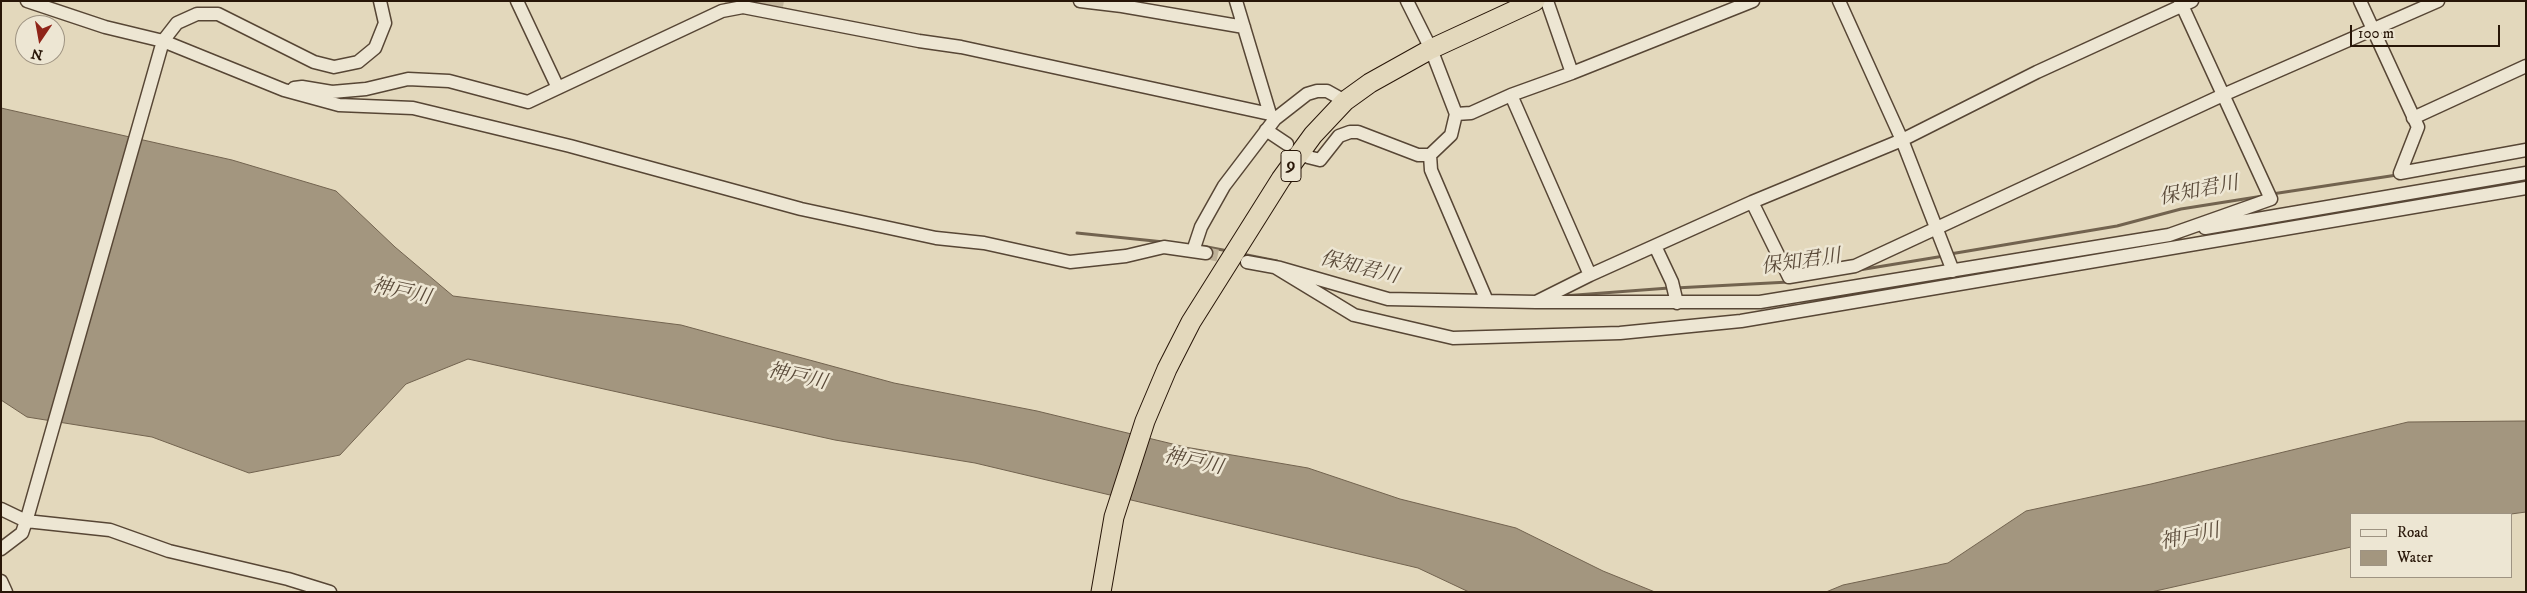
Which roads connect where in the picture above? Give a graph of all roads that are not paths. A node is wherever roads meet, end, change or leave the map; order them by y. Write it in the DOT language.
graph roads {
  1 [pos="27,1"];
  2 [pos="380,1"];
  3 [pos="517,1"];
  4 [pos="1080,1"];
  5 [pos="1236,1"];
  6 [pos="1407,1"];
  7 [pos="1547,1"];
  8 [pos="1753,1"];
  9 [pos="1839,1"];
  10 [pos="2360,1"];
  11 [pos="2438,1"];
  12 [pos="1527,3"];
  13 [pos="2185,3"];
  14 [pos="720,6"];
  15 [pos="1244,27"];
  16 [pos="2373,30"];
  17 [pos="162,41"];
  18 [pos="1431,50"];
  19 [pos="2526,66"];
  20 [pos="1572,74"];
  21 [pos="558,88"];
  22 [pos="284,90"];
  23 [pos="2223,94"];
  24 [pos="1511,95"];
  25 [pos="1345,101"];
  26 [pos="1456,114"];
  27 [pos="1272,116"];
  28 [pos="2413,118"];
  29 [pos="1266,130"];
  30 [pos="1902,140"];
  31 [pos="1288,144"];
  32 [pos="2526,150"];
  33 [pos="1430,155"];
  34 [pos="1308,157"];
  35 [pos="2526,173"];
  36 [pos="2526,188"];
  37 [pos="1752,202"];
  38 [pos="1937,228"];
  39 [pos="2168,235"];
  40 [pos="1655,246"];
  41 [pos="1193,251"];
  42 [pos="1206,253"];
  43 [pos="1247,262"];
  44 [pos="1275,267"];
  45 [pos="1953,271"];
  46 [pos="1590,275"];
  47 [pos="1487,301"];
  48 [pos="1536,302"];
  49 [pos="1677,303"];
  50 [pos="1,509"];
  51 [pos="27,518"];
  52 [pos="1,549"];
  53 [pos="1,581"];
  54 [pos="6,592"];
  55 [pos="330,592"];
  56 [pos="1101,592"];
  1 -- 17 [label="street"];
  2 -- 17 [label="street"];
  3 -- 21 [label="street"];
  4 -- 15 [label="street"];
  5 -- 15 [label="street"];
  6 -- 18 [label="street"];
  7 -- 20 [label="street"];
  8 -- 20 [label="street"];
  9 -- 30 [label="street"];
  10 -- 16 [label="street"];
  11 -- 16 [label="street"];
  12 -- 18 [label="highway, 9"];
  13 -- 23 [label="street"];
  13 -- 30 [label="street"];
  14 -- 21 [label="street"];
  14 -- 27 [label="street"];
  15 -- 27 [label="street"];
  16 -- 23 [label="street"];
  16 -- 28 [label="street"];
  17 -- 22 [label="street"];
  17 -- 51 [label="street"];
  18 -- 25 [label="highway, 9"];
  18 -- 26 [label="street"];
  19 -- 28 [label="street"];
  20 -- 24 [label="street"];
  21 -- 22 [label="street"];
  22 -- 41 [label="street"];
  23 -- 38 [label="street"];
  23 -- 39 [label="street"];
  24 -- 26 [label="street"];
  24 -- 46 [label="street"];
  25 -- 27 [label="street"];
  25 -- 56 [label="highway, 9"];
  26 -- 33 [label="street"];
  27 -- 29 [label="street"];
  28 -- 32 [label="street"];
  29 -- 31 [label="street"];
  29 -- 41 [label="street"];
  30 -- 37 [label="street"];
  30 -- 38 [label="street"];
  33 -- 34 [label="street"];
  33 -- 47 [label="street"];
  35 -- 39 [label="street"];
  36 -- 44 [label="street"];
  37 -- 38 [label="street"];
  37 -- 40 [label="street"];
  38 -- 45 [label="street"];
  39 -- 45 [label="street"];
  40 -- 46 [label="street"];
  40 -- 49 [label="street"];
  41 -- 42 [label="street"];
  43 -- 44 [label="street"];
  44 -- 47 [label="street"];
  45 -- 49 [label="street"];
  46 -- 48 [label="street"];
  47 -- 48 [label="street"];
  48 -- 49 [label="street"];
  50 -- 51 [label="street"];
  51 -- 52 [label="street"];
  51 -- 55 [label="street"];
  53 -- 54 [label="street"];
}
